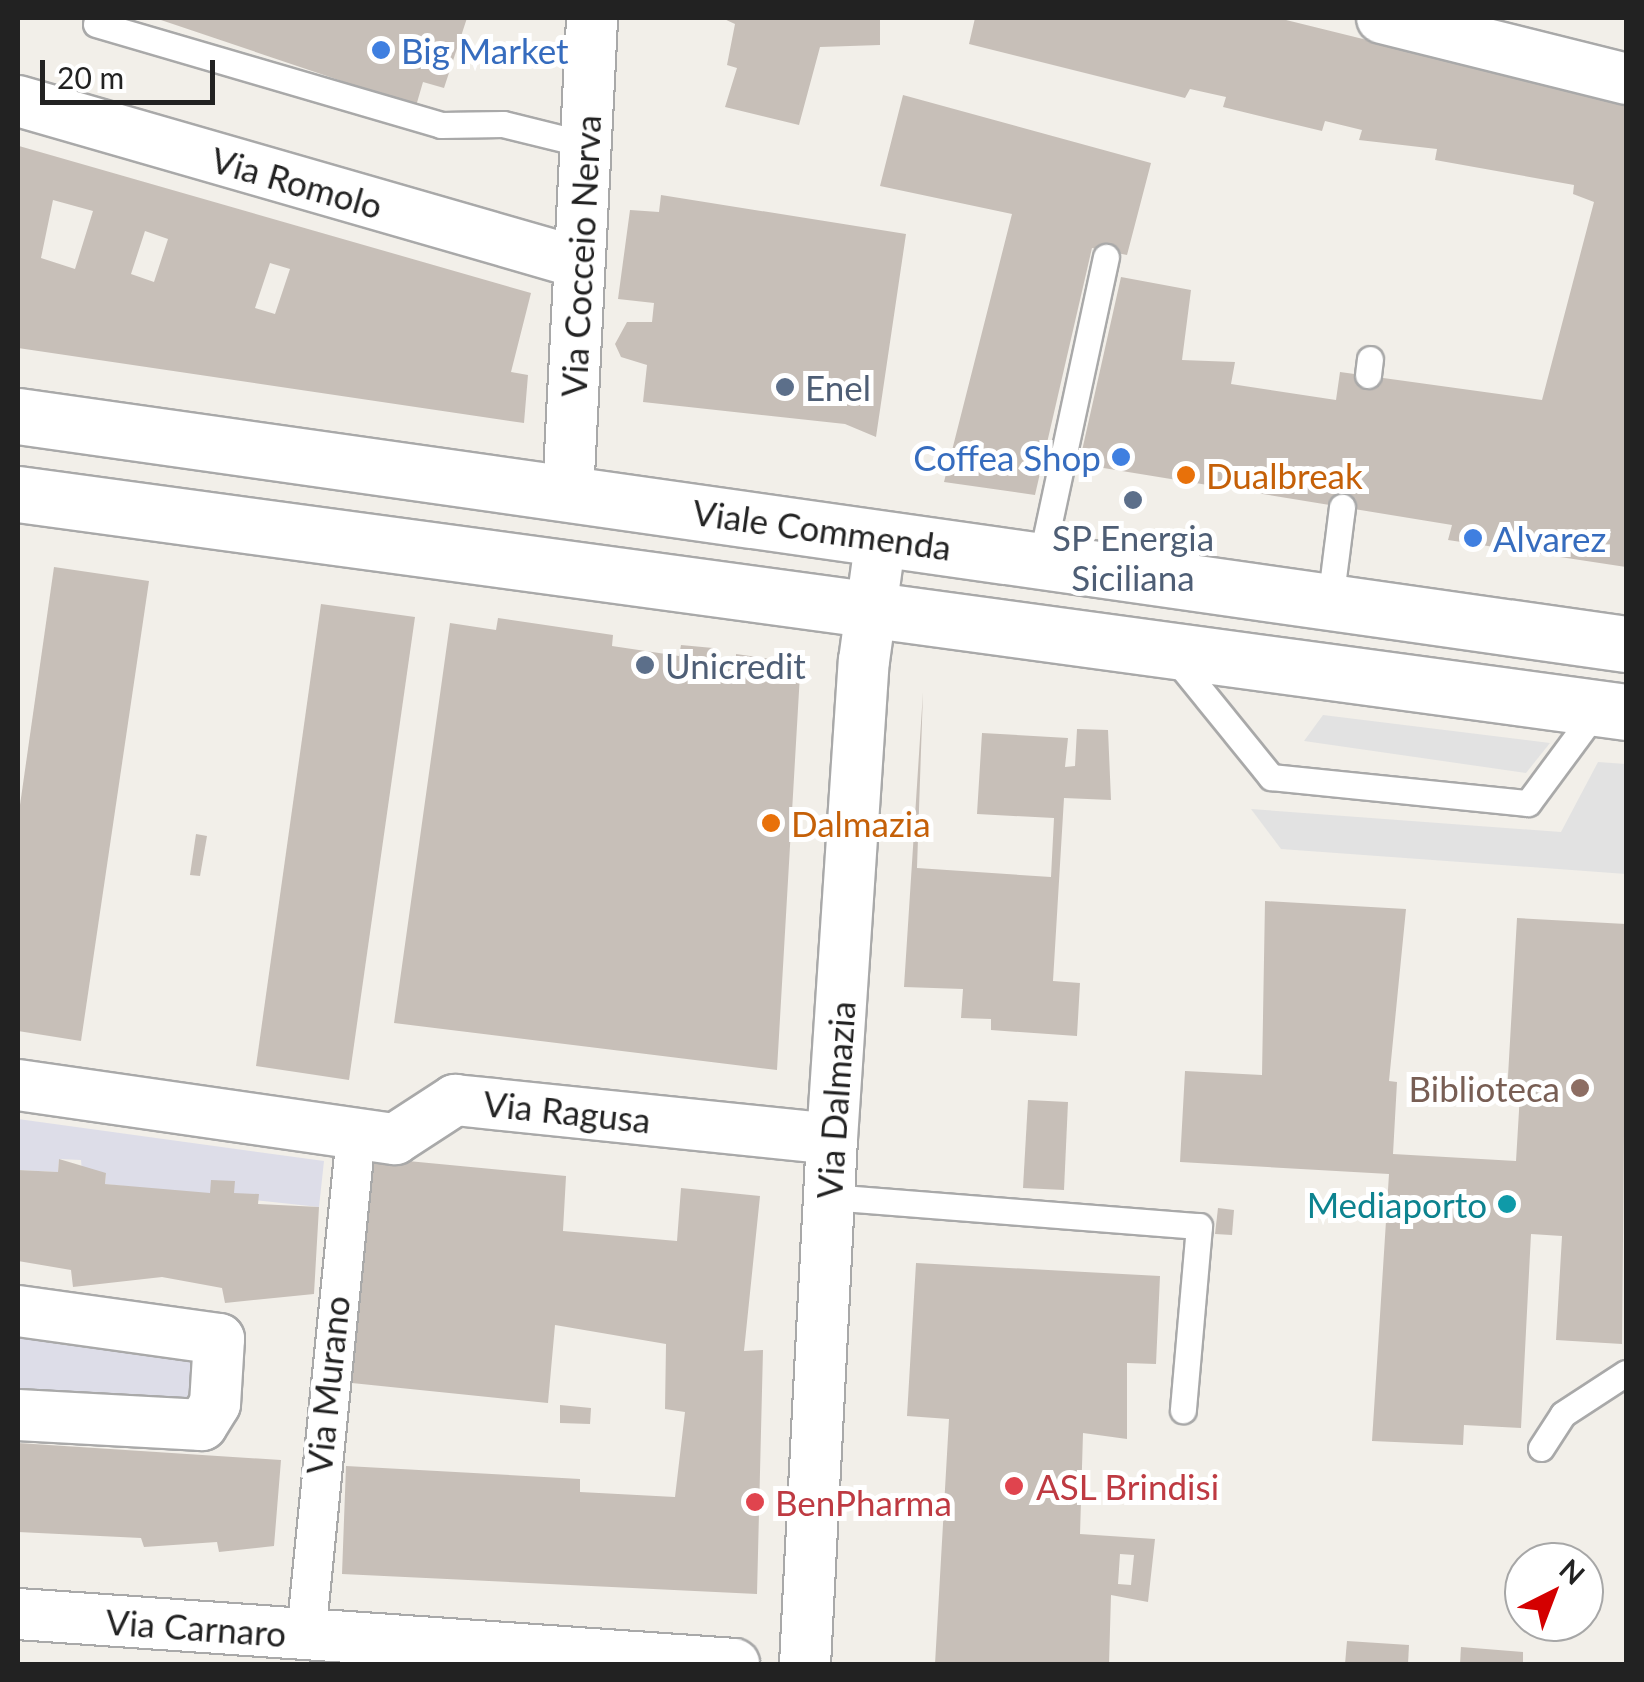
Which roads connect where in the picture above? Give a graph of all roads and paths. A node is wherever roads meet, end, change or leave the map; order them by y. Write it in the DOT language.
graph roads {
  1 [pos="592,18"];
  2 [pos="1382,18"];
  3 [pos="96,24"];
  4 [pos="1626,78"];
  5 [pos="18,101"];
  6 [pos="584,144"];
  7 [pos="1106,257"];
  8 [pos="578,262"];
  9 [pos="18,416"];
  10 [pos="18,494"];
  11 [pos="568,494"];
  12 [pos="1342,507"];
  13 [pos="881,537"];
  14 [pos="1041,560"];
  15 [pos="1330,602"];
  16 [pos="870,616"];
  17 [pos="1626,644"];
  18 [pos="1173,656"];
  19 [pos="1613,710"];
  20 [pos="18,1086"];
  21 [pos="356,1136"];
  22 [pos="832,1139"];
  23 [pos="829,1196"];
  24 [pos="18,1310"];
  25 [pos="1626,1372"];
  26 [pos="1183,1410"];
  27 [pos="18,1414"];
  28 [pos="1541,1448"];
  29 [pos="18,1614"];
  30 [pos="306,1634"];
  31 [pos="734,1664"];
  32 [pos="805,1664"];
  1 -- 6 [label="street, Via Cocceio Nerva"];
  2 -- 4 [label="street"];
  3 -- 6 [label="lane"];
  5 -- 8 [label="street, Via Romolo"];
  6 -- 8 [label="street, Via Cocceio Nerva"];
  7 -- 14 [label="lane"];
  8 -- 11 [label="street, Via Cocceio Nerva"];
  9 -- 11 [label="street, Viale Commenda"];
  10 -- 16 [label="street"];
  11 -- 13 [label="street, Viale Commenda"];
  12 -- 15 [label="lane"];
  13 -- 14 [label="street, Viale Commenda"];
  13 -- 16 [label="street, Via Dalmazia"];
  14 -- 15 [label="street, Viale Commenda"];
  15 -- 17 [label="street, Viale Commenda"];
  16 -- 18 [label="street"];
  16 -- 22 [label="street, Via Dalmazia"];
  18 -- 19 [label="street"];
  18 -- 19 [label="lane"];
  20 -- 21 [label="street, Via Ragusa"];
  21 -- 22 [label="street, Via Ragusa"];
  21 -- 30 [label="street, Via Murano"];
  22 -- 23 [label="street, Via Dalmazia"];
  23 -- 26 [label="lane"];
  23 -- 32 [label="street, Via Dalmazia"];
  24 -- 27 [label="street"];
  25 -- 28 [label="lane"];
  29 -- 30 [label="street, Via Carnaro"];
  30 -- 31 [label="street, Via Carnaro"];
}
